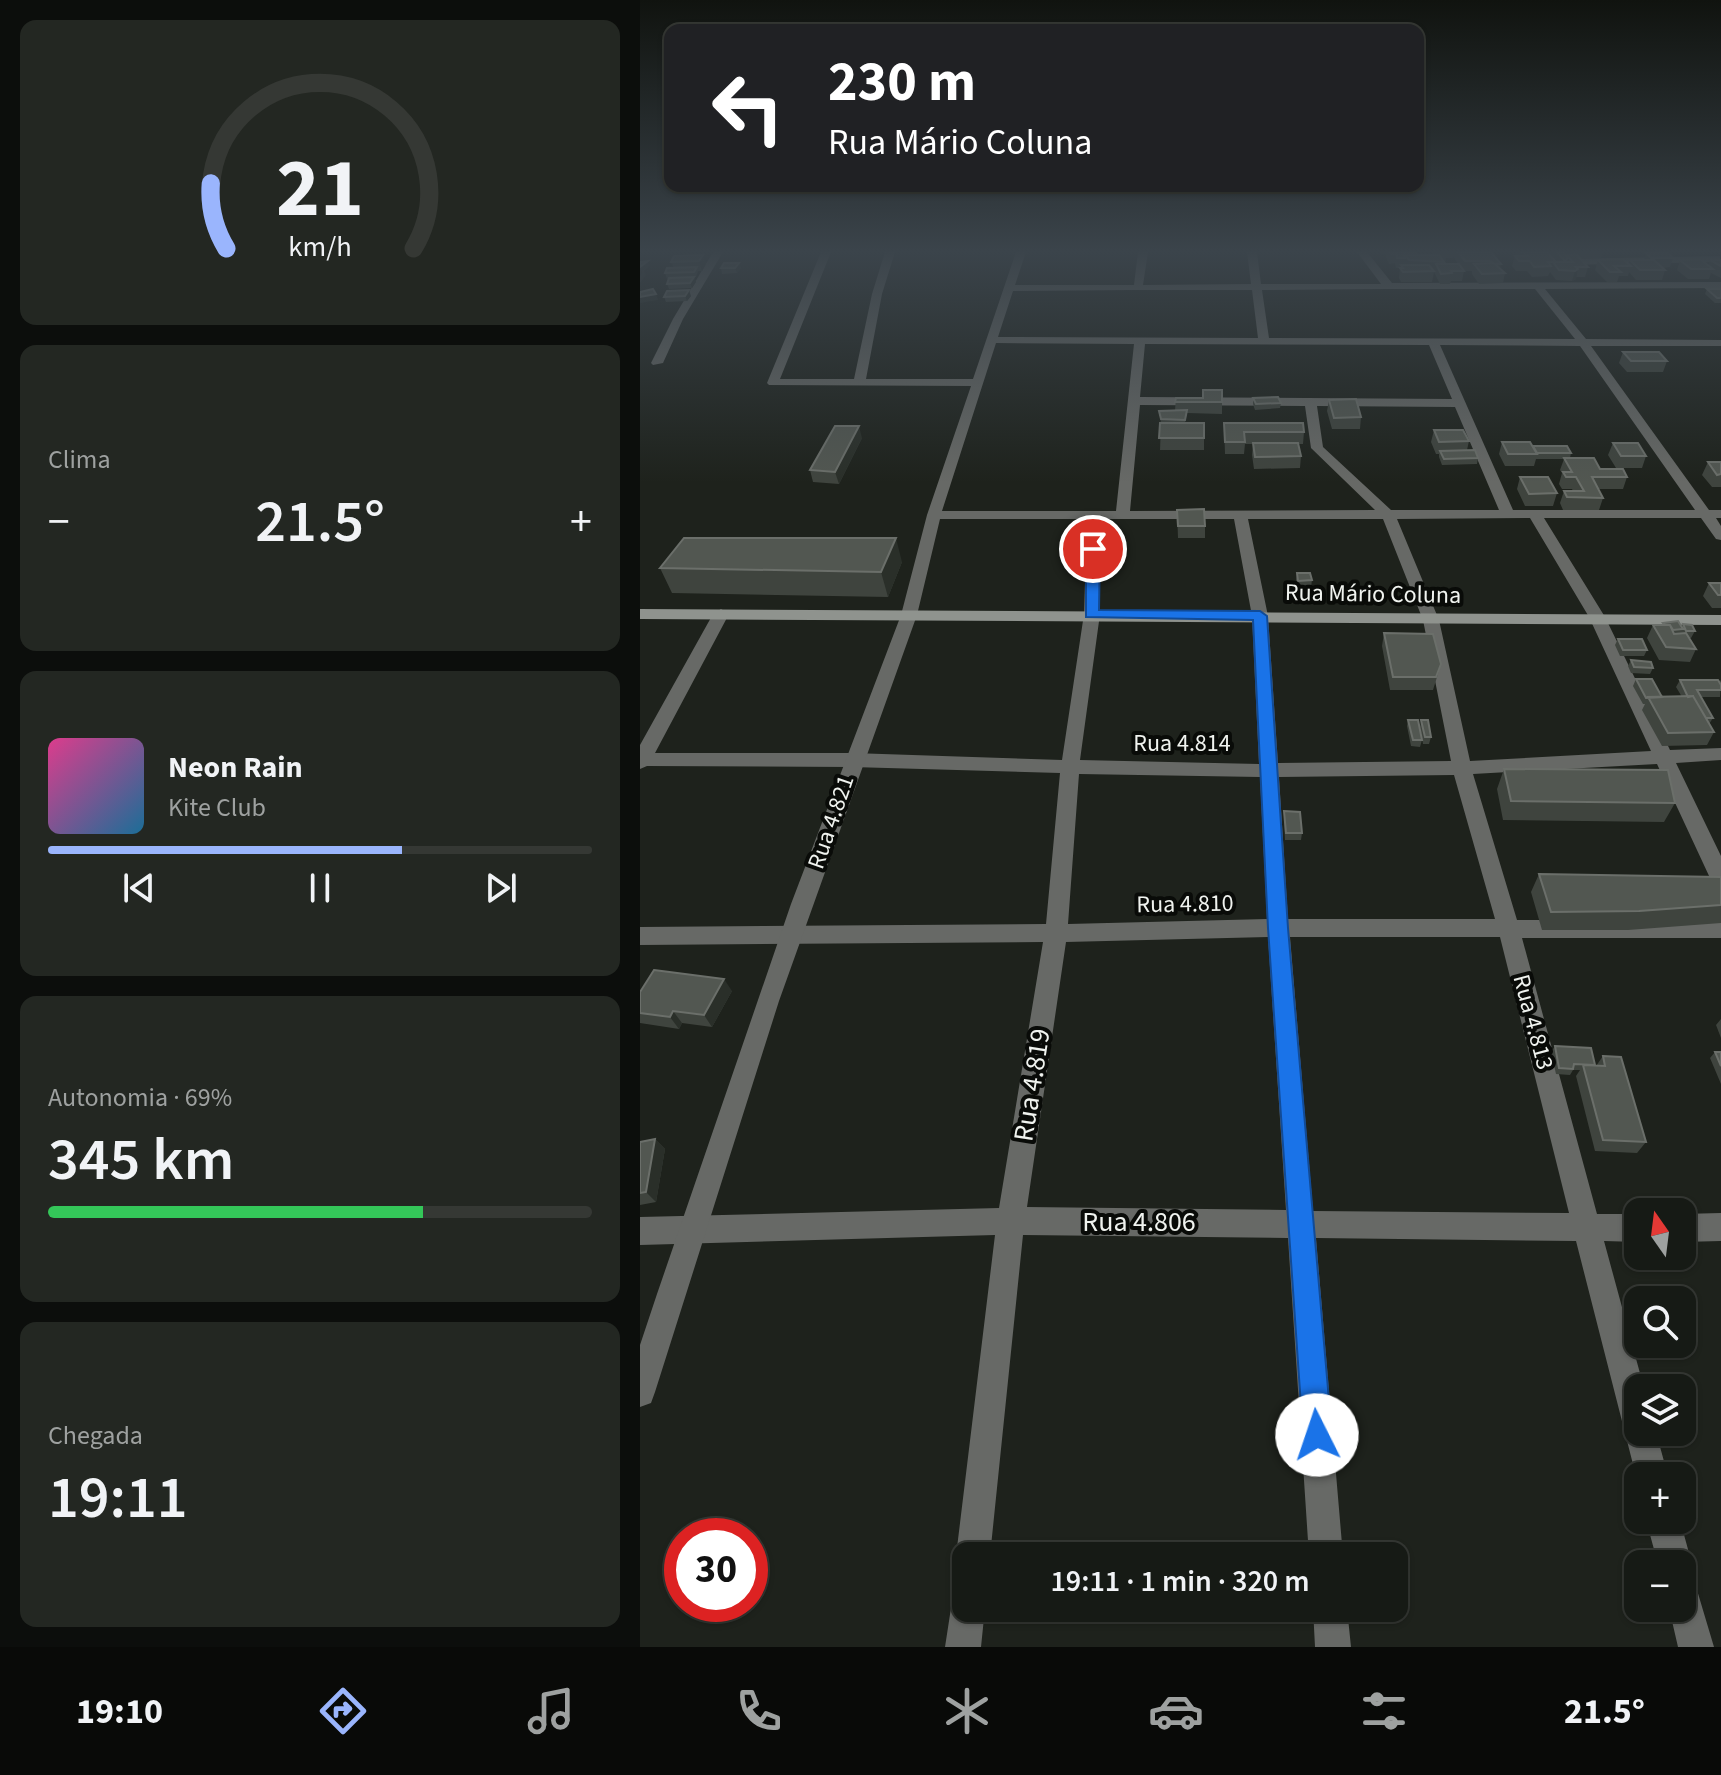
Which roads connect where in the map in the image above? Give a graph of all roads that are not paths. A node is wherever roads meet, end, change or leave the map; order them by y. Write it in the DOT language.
graph roads {
  1 [pos="673,329"];
  2 [pos="794,329"];
  3 [pos="870,329"];
  4 [pos="998,329"];
  5 [pos="1263,329"];
  6 [pos="1572,329"];
  7 [pos="994,340"];
  8 [pos="1140,340"];
  9 [pos="1264,341"];
  10 [pos="1433,341"];
  11 [pos="1583,342"];
  12 [pos="1721,343"];
  13 [pos="657,363"];
  14 [pos="977,382"];
  15 [pos="859,384"];
  16 [pos="1310,400"];
  17 [pos="1134,401"];
  18 [pos="1460,403"];
  19 [pos="1507,512"];
  20 [pos="1703,513"];
  21 [pos="1101,514"];
  22 [pos="1123,514"];
  23 [pos="1534,514"];
  24 [pos="1721,514"];
  25 [pos="934,515"];
  26 [pos="1240,515"];
  27 [pos="1389,516"];
  28 [pos="1721,536"];
  29 [pos="640,614"];
  30 [pos="721,614"];
  31 [pos="1092,614"];
  32 [pos="909,615"];
  33 [pos="1260,616"];
  34 [pos="1597,617"];
  35 [pos="1431,620"];
  36 [pos="1721,620"];
  37 [pos="1721,754"];
  38 [pos="1660,756"];
  39 [pos="641,760"];
  40 [pos="852,760"];
  41 [pos="1070,767"];
  42 [pos="1462,768"];
  43 [pos="1270,769"];
  44 [pos="1721,878"];
  45 [pos="1278,928"];
  46 [pos="1721,929"];
  47 [pos="1509,930"];
  48 [pos="794,933"];
  49 [pos="1056,933"];
  50 [pos="640,936"];
  51 [pos="1011,1221"];
  52 [pos="1301,1223"];
  53 [pos="1721,1227"];
  54 [pos="1624,1228"];
  55 [pos="1696,1228"];
  56 [pos="1587,1229"];
  57 [pos="691,1230"];
  58 [pos="640,1231"];
  59 [pos="1625,1374"];
  60 [pos="640,1392"];
  61 [pos="975,1542"];
  62 [pos="1325,1542"];
  63 [pos="966,1622"];
  64 [pos="1331,1622"];
  65 [pos="1690,1622"];
  66 [pos="963,1647"];
  67 [pos="1333,1647"];
  68 [pos="1696,1647"];
  1 -- 13 [label="street"];
  2 -- 15 [label="street"];
  3 -- 15 [label="street"];
  4 -- 7 [label="street, Rua 4.821"];
  5 -- 9 [label="street"];
  6 -- 11 [label="street"];
  7 -- 8 [label="street"];
  7 -- 14 [label="street, Rua 4.821"];
  8 -- 9 [label="street"];
  8 -- 17 [label="street"];
  9 -- 10 [label="street"];
  10 -- 11 [label="street"];
  10 -- 18 [label="street"];
  11 -- 12 [label="street"];
  11 -- 20 [label="street"];
  14 -- 15 [label="street"];
  14 -- 25 [label="street, Rua 4.821"];
  16 -- 17 [label="street"];
  16 -- 18 [label="street"];
  16 -- 27 [label="street"];
  17 -- 22 [label="street"];
  18 -- 19 [label="street"];
  19 -- 23 [label="street"];
  19 -- 27 [label="street"];
  20 -- 23 [label="street"];
  20 -- 24 [label="street"];
  20 -- 28 [label="street"];
  21 -- 22 [label="street"];
  21 -- 25 [label="street"];
  21 -- 31 [label="street, Rua 4.819"];
  22 -- 26 [label="street"];
  23 -- 34 [label="street"];
  25 -- 32 [label="street, Rua 4.821"];
  26 -- 27 [label="street"];
  26 -- 33 [label="street"];
  27 -- 35 [label="street, Rua 4.813"];
  29 -- 30 [label="main road, Rua Mário Coluna"];
  30 -- 32 [label="main road, Rua Mário Coluna"];
  30 -- 39 [label="street"];
  31 -- 32 [label="main road, Rua Mário Coluna"];
  31 -- 33 [label="main road, Rua Mário Coluna"];
  31 -- 41 [label="street, Rua 4.819"];
  32 -- 40 [label="street, Rua 4.821"];
  33 -- 35 [label="main road, Rua Mário Coluna"];
  33 -- 43 [label="street"];
  34 -- 35 [label="main road, Rua Mário Coluna"];
  34 -- 36 [label="main road, Rua Mário Coluna"];
  34 -- 38 [label="street"];
  35 -- 42 [label="street, Rua 4.813"];
  37 -- 38 [label="street, Rua 4.814"];
  38 -- 42 [label="street, Rua 4.814"];
  38 -- 44 [label="street"];
  39 -- 40 [label="street, Rua 4.814"];
  40 -- 41 [label="street, Rua 4.814"];
  40 -- 48 [label="street, Rua 4.821"];
  41 -- 43 [label="street, Rua 4.814"];
  41 -- 49 [label="street, Rua 4.819"];
  42 -- 43 [label="street, Rua 4.814"];
  42 -- 47 [label="street, Rua 4.813"];
  43 -- 45 [label="street"];
  45 -- 47 [label="street, Rua 4.810"];
  45 -- 49 [label="street, Rua 4.810"];
  45 -- 52 [label="street"];
  46 -- 47 [label="street, Rua 4.810"];
  47 -- 56 [label="street, Rua 4.813"];
  48 -- 49 [label="street, Rua 4.810"];
  48 -- 50 [label="street, Rua 4.810"];
  48 -- 57 [label="street, Rua 4.821"];
  49 -- 51 [label="street, Rua 4.819"];
  51 -- 52 [label="street, Rua 4.806"];
  51 -- 57 [label="street, Rua 4.806"];
  51 -- 61 [label="street, Rua 4.819"];
  52 -- 56 [label="street, Rua 4.806"];
  52 -- 62 [label="street"];
  53 -- 55 [label="street"];
  54 -- 56 [label="street, Rua 4.806"];
  56 -- 59 [label="street, Rua 4.813"];
  57 -- 58 [label="street, Rua 4.806"];
  57 -- 60 [label="street, Rua 4.821"];
  63 -- 66 [label="street"];
  64 -- 67 [label="street"];
  65 -- 68 [label="street"];
}
